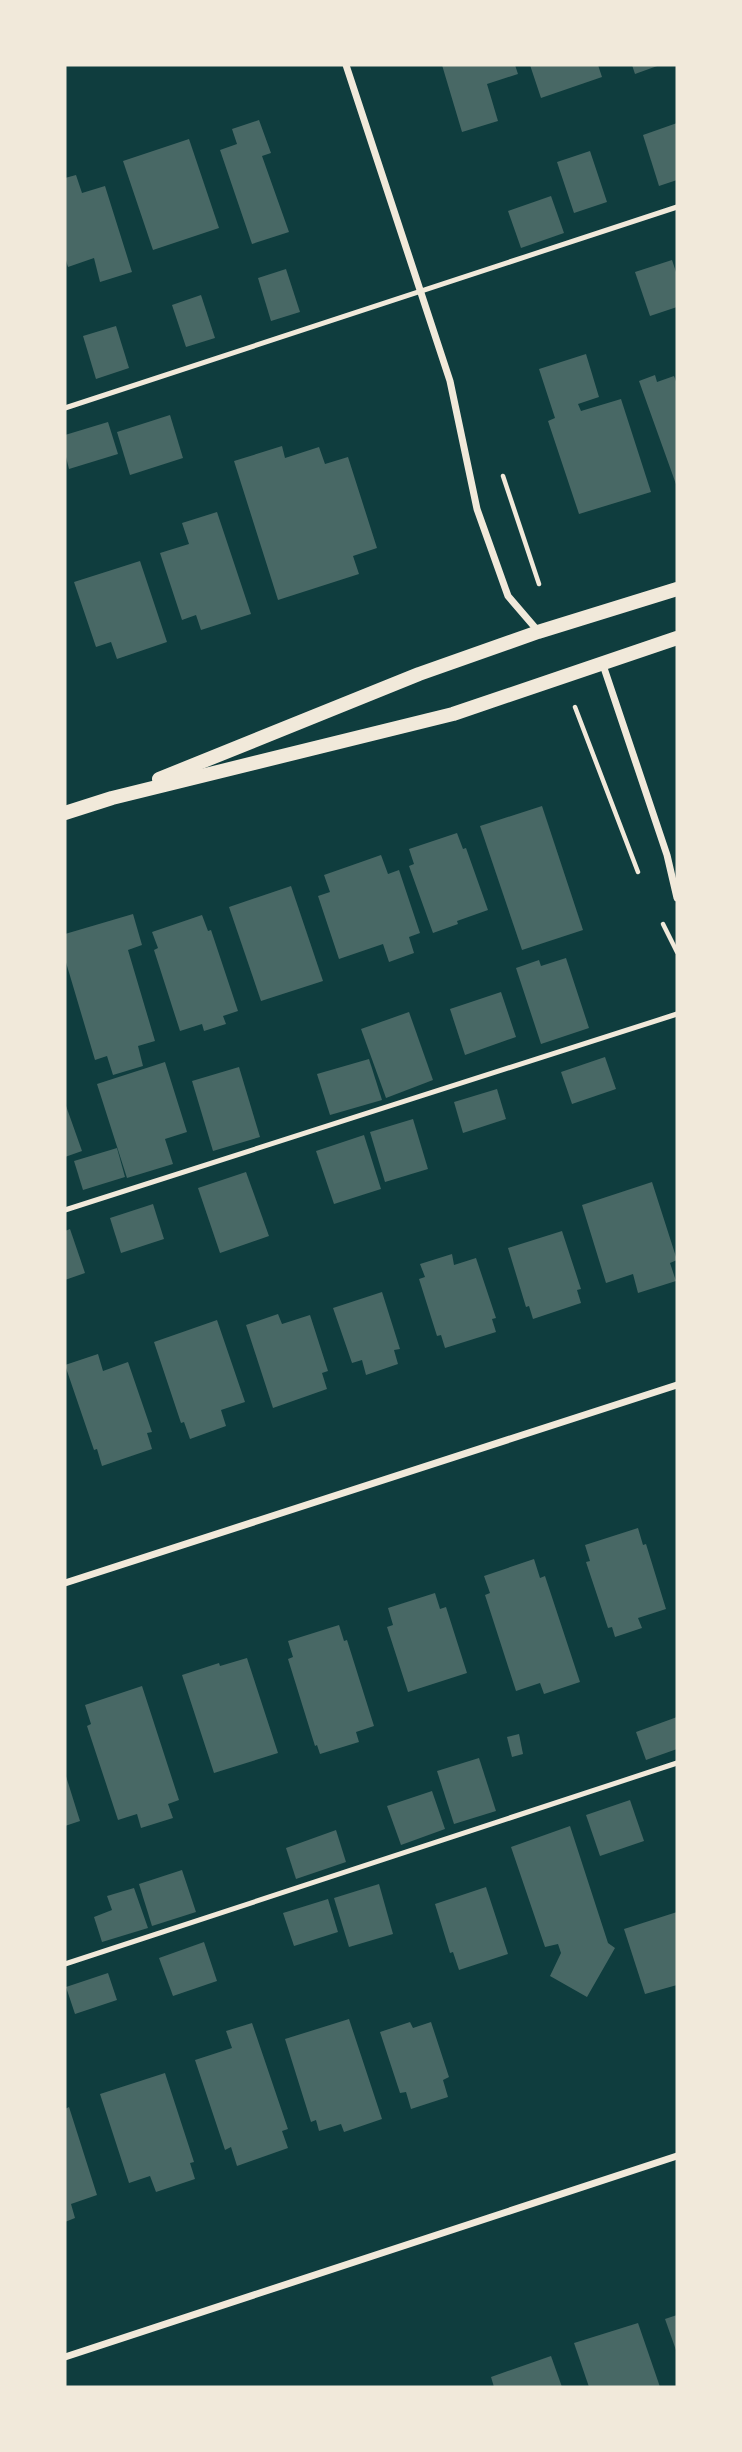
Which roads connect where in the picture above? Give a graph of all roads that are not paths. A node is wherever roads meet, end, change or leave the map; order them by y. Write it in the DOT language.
graph roads {
  1 [pos="346,65"];
  2 [pos="677,207"];
  3 [pos="420,291"];
  4 [pos="65,408"];
  5 [pos="677,589"];
  6 [pos="538,632"];
  7 [pos="677,638"];
  8 [pos="602,662"];
  9 [pos="113,798"];
  10 [pos="65,813"];
  11 [pos="677,898"];
  12 [pos="677,1014"];
  13 [pos="65,1210"];
  14 [pos="677,1385"];
  15 [pos="65,1583"];
  16 [pos="677,1763"];
  17 [pos="65,1964"];
  18 [pos="677,2156"];
  19 [pos="65,2357"];
  1 -- 3 [label="street"];
  2 -- 3 [label="lane"];
  3 -- 4 [label="lane"];
  3 -- 6 [label="street"];
  5 -- 6 [label="main road"];
  6 -- 9 [label="main road"];
  7 -- 8 [label="main road"];
  8 -- 9 [label="main road"];
  8 -- 11 [label="street"];
  9 -- 10 [label="main road"];
  12 -- 13 [label="lane"];
  14 -- 15 [label="street"];
  16 -- 17 [label="lane"];
  18 -- 19 [label="street"];
}
